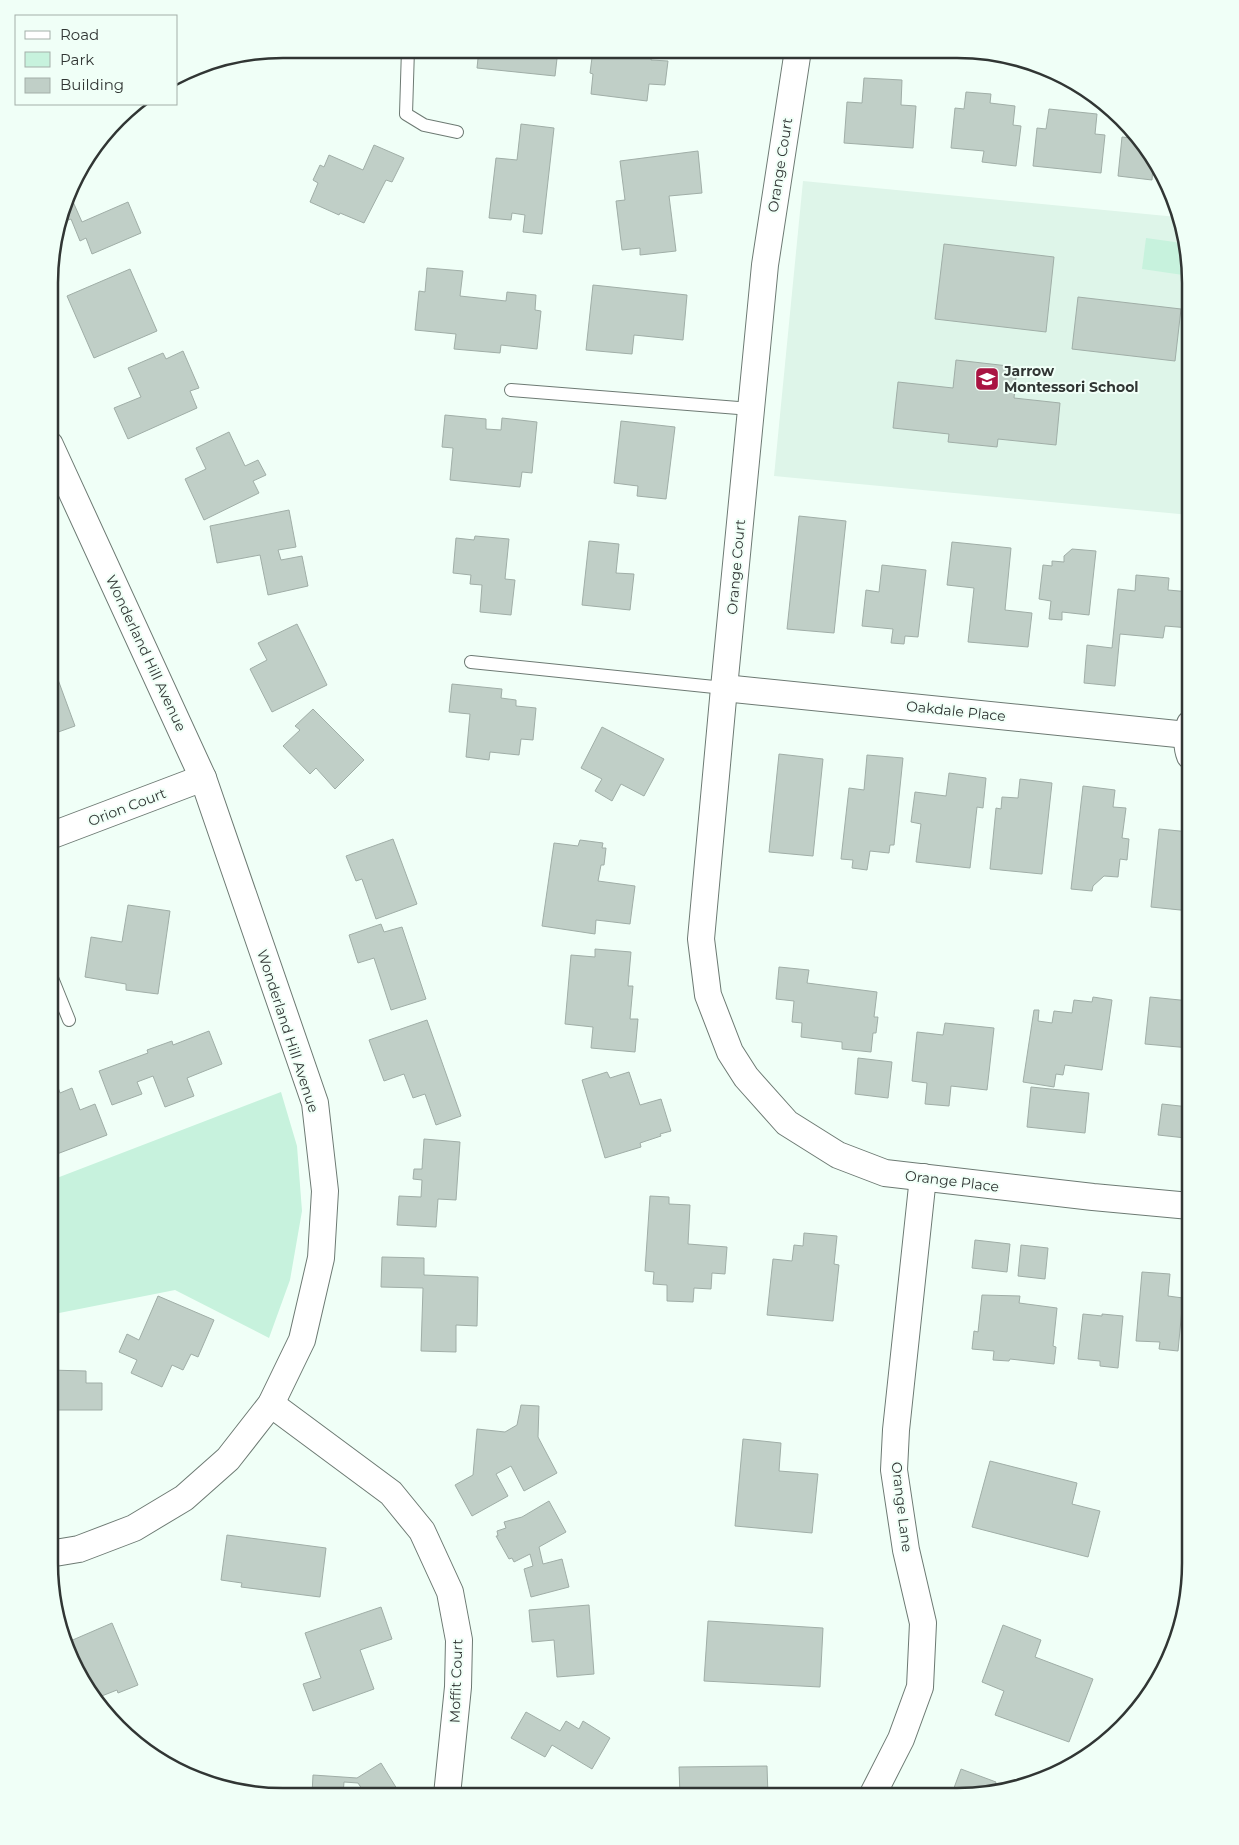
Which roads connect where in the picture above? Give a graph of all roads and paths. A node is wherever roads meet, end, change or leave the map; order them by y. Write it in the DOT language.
graph roads {
  1 [pos="408,58"];
  2 [pos="797,58"];
  3 [pos="457,132"];
  4 [pos="511,390"];
  5 [pos="751,410"];
  6 [pos="58,462"];
  7 [pos="471,662"];
  8 [pos="724,688"];
  9 [pos="1182,737"];
  10 [pos="203,778"];
  11 [pos="58,833"];
  12 [pos="58,993"];
  13 [pos="68,1020"];
  14 [pos="746,1077"];
  15 [pos="923,1177"];
  16 [pos="1182,1205"];
  17 [pos="271,1404"];
  18 [pos="58,1552"];
  19 [pos="448,1788"];
  20 [pos="876,1788"];
  1 -- 3 [label="lane"];
  2 -- 5 [label="street, Orange Court"];
  4 -- 5 [label="lane"];
  5 -- 8 [label="street, Orange Court"];
  6 -- 10 [label="street, Wonderland Hill Avenue"];
  7 -- 8 [label="lane"];
  8 -- 9 [label="street, Oakdale Place"];
  8 -- 14 [label="street, Orange Court"];
  10 -- 11 [label="street, Orion Court"];
  10 -- 17 [label="street, Wonderland Hill Avenue"];
  12 -- 13 [label="lane"];
  14 -- 15 [label="street, Orange Place"];
  15 -- 16 [label="street, Orange Place"];
  15 -- 20 [label="street, Orange Lane"];
  17 -- 18 [label="street, Wonderland Hill Avenue"];
  17 -- 19 [label="street, Moffit Court"];
}
